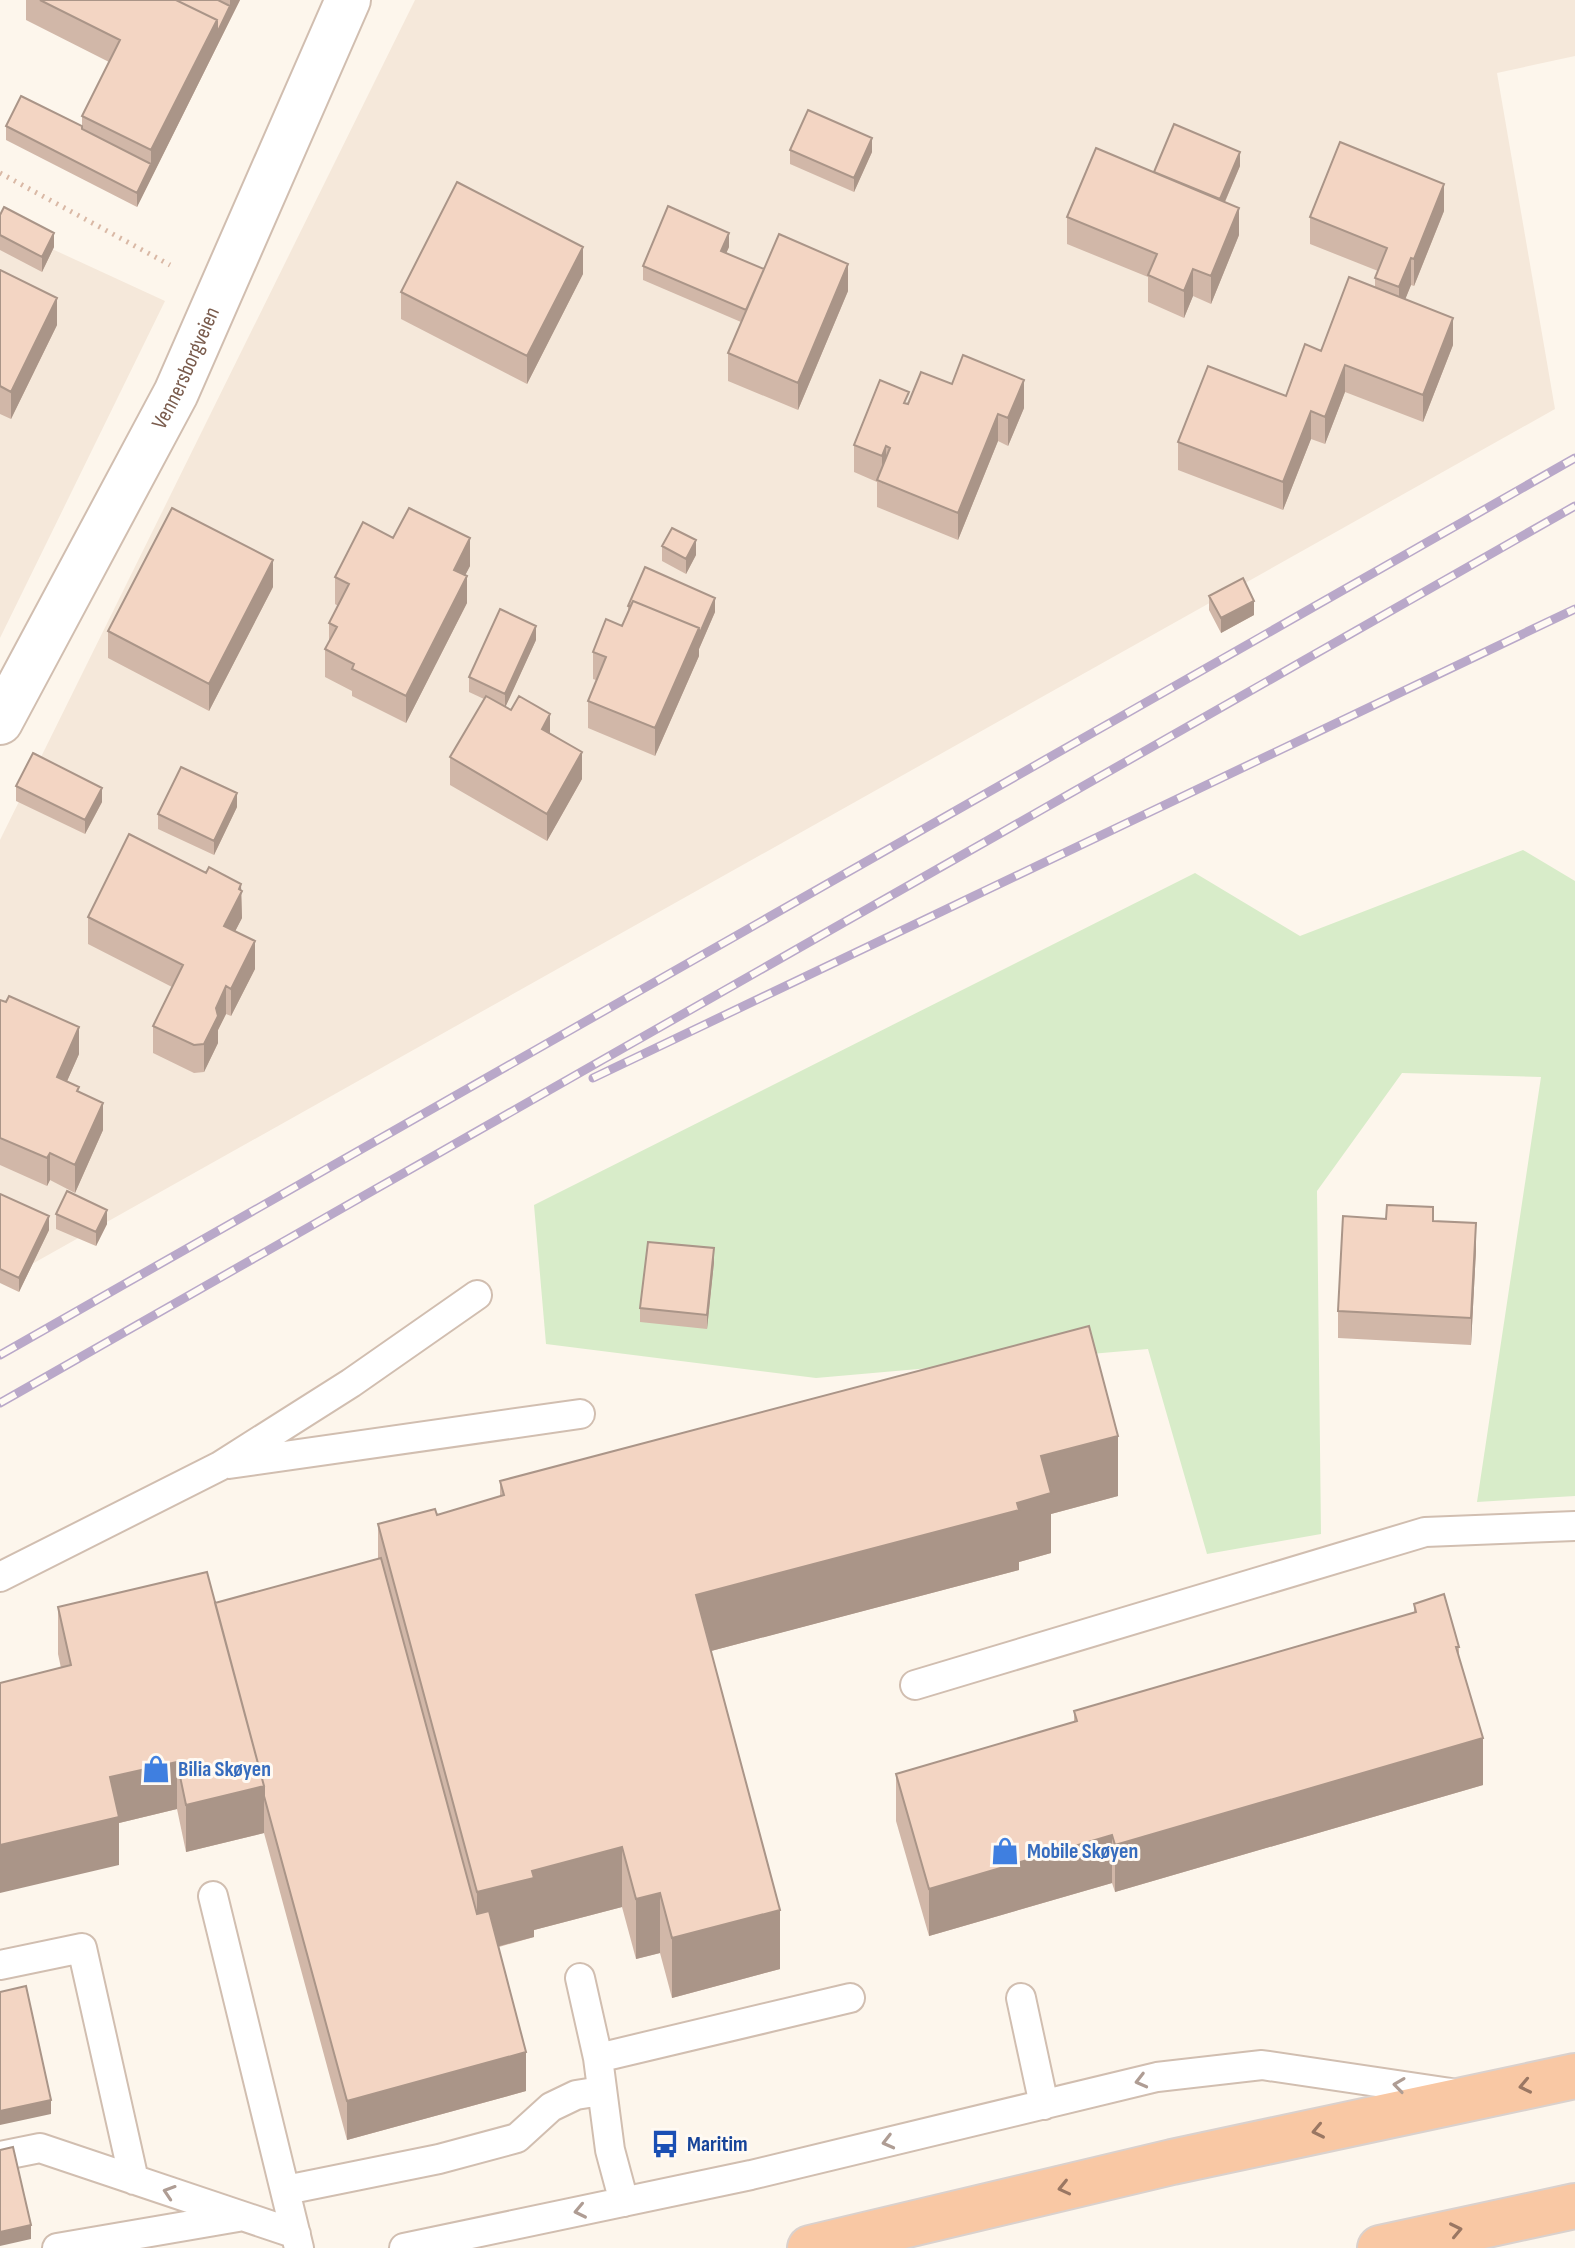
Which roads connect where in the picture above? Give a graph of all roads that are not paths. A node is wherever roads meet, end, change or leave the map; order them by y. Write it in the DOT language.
graph roads {
  1 [pos="348,0"];
  2 [pos="0,722"];
  3 [pos="477,1295"];
  4 [pos="580,1414"];
  5 [pos="220,1466"];
  6 [pos="1575,1526"];
  7 [pos="0,1577"];
  8 [pos="915,1685"];
  9 [pos="213,1896"];
  10 [pos="0,1965"];
  11 [pos="580,1978"];
  12 [pos="850,1998"];
  13 [pos="1021,1998"];
  14 [pos="598,2058"];
  15 [pos="1575,2076"];
  16 [pos="601,2091"];
  17 [pos="1476,2096"];
  18 [pos="1044,2105"];
  19 [pos="0,2156"];
  20 [pos="134,2180"];
  21 [pos="286,2190"];
  22 [pos="624,2202"];
  23 [pos="1575,2206"];
  24 [pos="243,2216"];
  25 [pos="298,2241"];
  26 [pos="57,2248"];
  27 [pos="404,2248"];
  28 [pos="810,2248"];
  29 [pos="1380,2248"];
  1 -- 2 [label="street, Vennersborgveien"];
  3 -- 5 [label="lane"];
  4 -- 5 [label="lane"];
  5 -- 7 [label="lane"];
  6 -- 8 [label="lane"];
  9 -- 21 [label="lane"];
  10 -- 20 [label="lane"];
  11 -- 14 [label="lane"];
  12 -- 14 [label="lane"];
  13 -- 18 [label="lane"];
  14 -- 16 [label="lane"];
  15 -- 17 [label="highway, one-way"];
  16 -- 21 [label="lane"];
  16 -- 22 [label="lane"];
  17 -- 18 [label="lane, one-way"];
  17 -- 28 [label="highway, one-way"];
  18 -- 22 [label="lane, one-way"];
  19 -- 20 [label="lane"];
  24 -- 20 [label="lane, one-way"];
  21 -- 25 [label="lane"];
  22 -- 27 [label="lane, one-way"];
  29 -- 23 [label="highway, one-way"];
  24 -- 25 [label="lane"];
  24 -- 26 [label="lane"];
}
